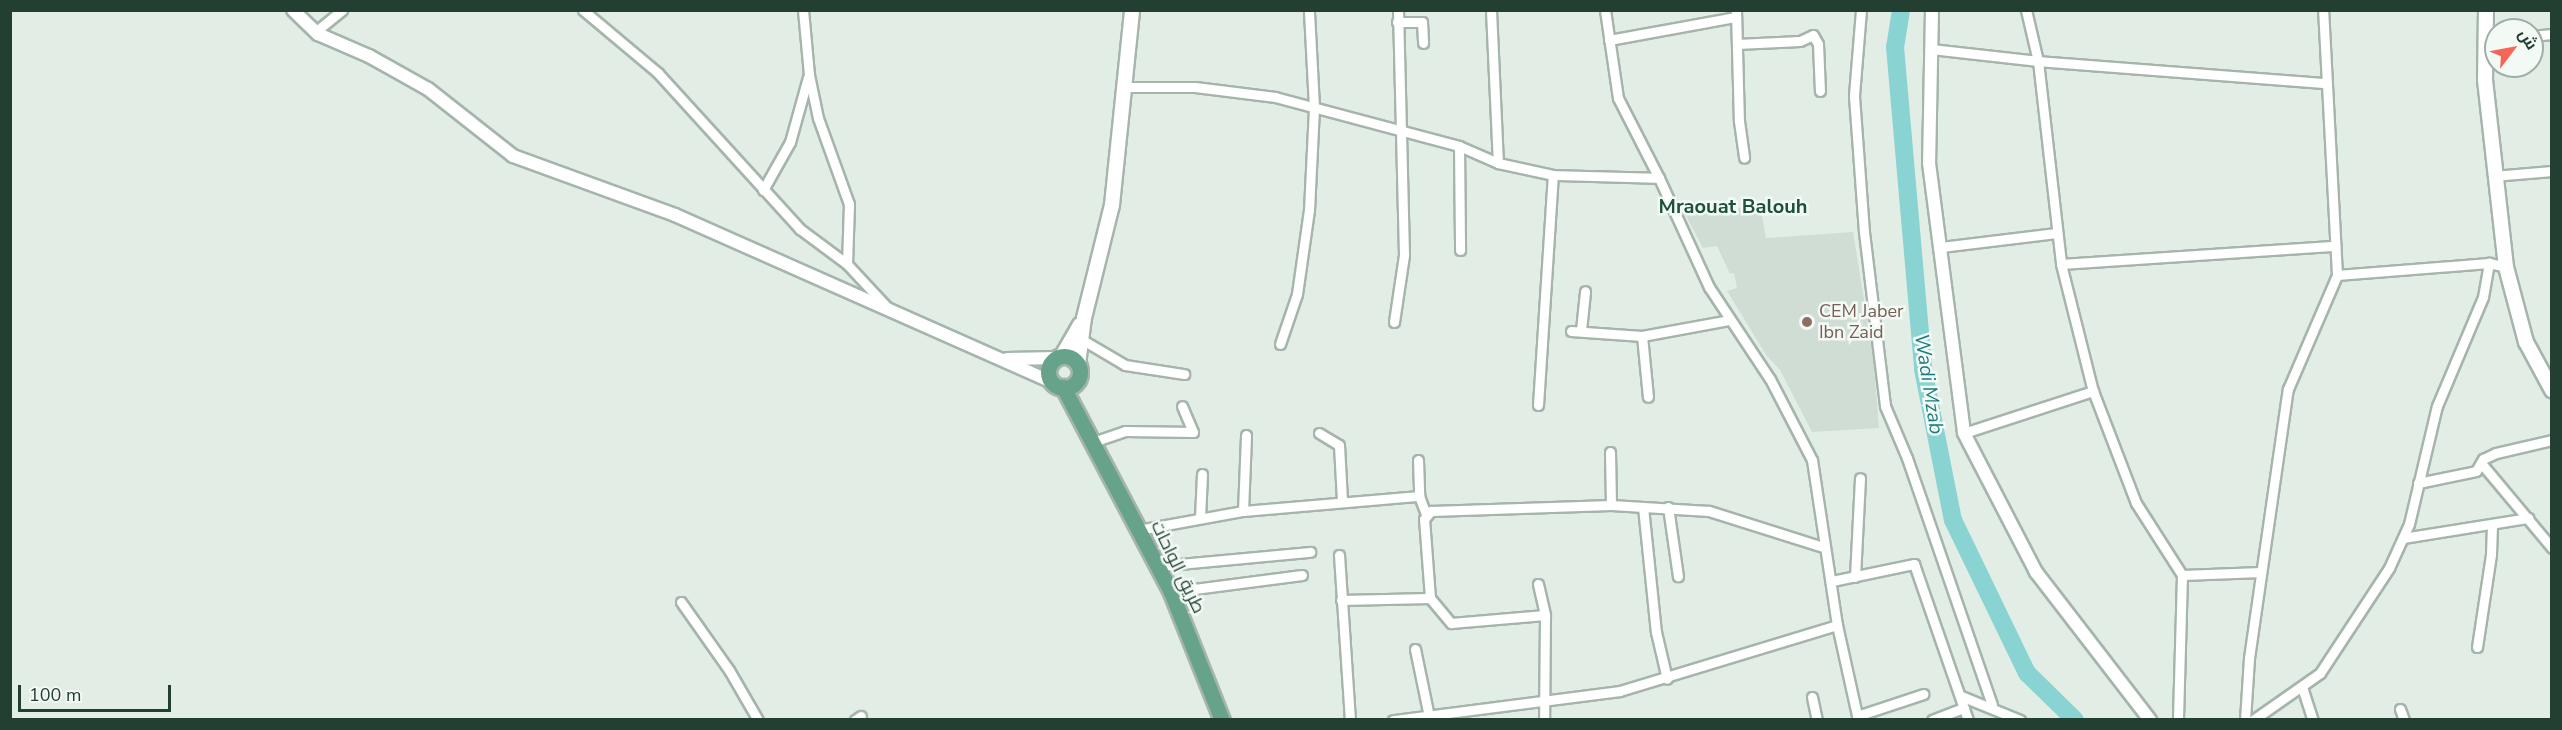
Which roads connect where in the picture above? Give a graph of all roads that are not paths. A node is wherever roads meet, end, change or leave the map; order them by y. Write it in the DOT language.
graph roads {
  1 [pos="292,10"];
  2 [pos="342,10"];
  3 [pos="583,10"];
  4 [pos="803,10"];
  5 [pos="1132,10"];
  6 [pos="1309,10"];
  7 [pos="1398,10"];
  8 [pos="1491,10"];
  9 [pos="1605,10"];
  10 [pos="1861,10"];
  11 [pos="1932,10"];
  12 [pos="2026,10"];
  13 [pos="2323,10"];
  14 [pos="1736,14"];
  15 [pos="1397,22"];
  16 [pos="315,32"];
  17 [pos="1609,40"];
  18 [pos="1423,43"];
  19 [pos="1737,44"];
  20 [pos="1931,49"];
  21 [pos="2038,61"];
  22 [pos="809,75"];
  23 [pos="2492,78"];
  24 [pos="2325,83"];
  25 [pos="1126,87"];
  26 [pos="1820,91"];
  27 [pos="1314,107"];
  28 [pos="1401,131"];
  29 [pos="1460,146"];
  30 [pos="1744,158"];
  31 [pos="1498,163"];
  32 [pos="2552,171"];
  33 [pos="1553,175"];
  34 [pos="2493,176"];
  35 [pos="1659,178"];
  36 [pos="763,190"];
  37 [pos="2056,233"];
  38 [pos="2335,246"];
  39 [pos="1941,247"];
  40 [pos="1460,250"];
  41 [pos="2489,263"];
  42 [pos="847,264"];
  43 [pos="2061,264"];
  44 [pos="2506,267"];
  45 [pos="2337,275"];
  46 [pos="1585,291"];
  47 [pos="887,307"];
  48 [pos="1085,316"];
  49 [pos="1729,320"];
  50 [pos="1394,322"];
  51 [pos="1581,330"];
  52 [pos="1570,331"];
  53 [pos="1642,336"];
  54 [pos="1081,339"];
  55 [pos="1280,344"];
  56 [pos="1059,357"];
  57 [pos="1003,359"];
  58 [pos="1078,364"];
  59 [pos="1184,374"];
  60 [pos="1064,384"];
  61 [pos="2552,390"];
  62 [pos="2093,391"];
  63 [pos="1648,397"];
  64 [pos="1538,405"];
  65 [pos="1182,406"];
  66 [pos="1319,433"];
  67 [pos="1964,433"];
  68 [pos="1246,435"];
  69 [pos="1092,440"];
  70 [pos="2552,440"];
  71 [pos="1610,452"];
  72 [pos="1418,460"];
  73 [pos="2481,463"];
  74 [pos="1202,474"];
  75 [pos="1860,478"];
  76 [pos="2418,483"];
  77 [pos="1419,496"];
  78 [pos="1342,500"];
  79 [pos="1611,505"];
  80 [pos="1643,507"];
  81 [pos="1668,507"];
  82 [pos="1243,511"];
  83 [pos="1426,514"];
  84 [pos="1200,518"];
  85 [pos="2528,518"];
  86 [pos="2492,525"];
  87 [pos="1138,530"];
  88 [pos="2403,538"];
  89 [pos="1823,547"];
  90 [pos="2552,548"];
  91 [pos="1310,552"];
  92 [pos="1339,555"];
  93 [pos="1158,566"];
  94 [pos="2261,572"];
  95 [pos="1302,575"];
  96 [pos="2182,575"];
  97 [pos="1677,576"];
  98 [pos="1855,577"];
  99 [pos="1832,581"];
  100 [pos="1538,584"];
  101 [pos="1171,592"];
  102 [pos="1430,598"];
  103 [pos="1341,600"];
  104 [pos="681,602"];
  105 [pos="1545,615"];
  106 [pos="1837,625"];
  107 [pos="2477,647"];
  108 [pos="1415,649"];
  109 [pos="1667,679"];
  110 [pos="2302,687"];
  111 [pos="1923,694"];
  112 [pos="1961,696"];
  113 [pos="1812,698"];
  114 [pos="1543,702"];
  115 [pos="1992,705"];
  116 [pos="1964,708"];
  117 [pos="2400,709"];
  118 [pos="1428,712"];
  119 [pos="1858,718"];
  120 [pos="758,720"];
  121 [pos="1222,720"];
  122 [pos="1350,720"];
  123 [pos="1394,720"];
  124 [pos="1544,720"];
  125 [pos="1817,720"];
  126 [pos="1932,720"];
  127 [pos="1968,720"];
  128 [pos="2020,720"];
  129 [pos="2150,720"];
  130 [pos="2178,720"];
  131 [pos="2245,720"];
  132 [pos="2253,720"];
  133 [pos="2313,720"];
  134 [pos="2404,720"];
  1 -- 16 [label="street"];
  2 -- 16 [label="street"];
  3 -- 36 [label="street"];
  4 -- 22 [label="street"];
  5 -- 25 [label="main road"];
  6 -- 27 [label="street"];
  7 -- 15 [label="street"];
  8 -- 31 [label="street"];
  9 -- 17 [label="street"];
  10 -- 115 [label="street"];
  11 -- 20 [label="street"];
  12 -- 21 [label="street"];
  13 -- 24 [label="street"];
  14 -- 17 [label="street"];
  14 -- 19 [label="street"];
  15 -- 18 [label="street"];
  15 -- 28 [label="street"];
  16 -- 47 [label="street"];
  17 -- 35 [label="street"];
  19 -- 26 [label="street"];
  19 -- 30 [label="street"];
  20 -- 21 [label="street"];
  20 -- 39 [label="street"];
  21 -- 24 [label="street"];
  21 -- 37 [label="street"];
  22 -- 36 [label="street"];
  22 -- 42 [label="street"];
  23 -- 34 [label="main road"];
  24 -- 38 [label="street"];
  25 -- 27 [label="street"];
  25 -- 48 [label="main road"];
  27 -- 28 [label="street"];
  27 -- 55 [label="street"];
  28 -- 29 [label="street"];
  28 -- 50 [label="street"];
  29 -- 31 [label="street"];
  29 -- 40 [label="street"];
  31 -- 33 [label="street"];
  32 -- 34 [label="street"];
  33 -- 35 [label="street"];
  33 -- 64 [label="street"];
  34 -- 44 [label="main road"];
  35 -- 49 [label="street"];
  36 -- 42 [label="street"];
  37 -- 39 [label="street"];
  37 -- 43 [label="street"];
  38 -- 43 [label="street"];
  38 -- 45 [label="street"];
  39 -- 67 [label="street"];
  41 -- 44 [label="street"];
  41 -- 45 [label="street"];
  41 -- 76 [label="street"];
  42 -- 47 [label="street"];
  43 -- 62 [label="street"];
  44 -- 61 [label="main road"];
  45 -- 94 [label="street"];
  46 -- 51 [label="street"];
  47 -- 57 [label="street"];
  48 -- 54 [label="main road"];
  48 -- 56 [label="main road"];
  49 -- 53 [label="street"];
  49 -- 89 [label="street"];
  51 -- 52 [label="street"];
  51 -- 53 [label="street"];
  53 -- 63 [label="street"];
  54 -- 58 [label="main road"];
  54 -- 59 [label="street"];
  56 -- 57 [label="street"];
  56 -- 58 [label="main road"];
  56 -- 60 [label="main road"];
  57 -- 60 [label="street"];
  58 -- 60 [label="main road"];
  60 -- 69 [label="main road, طريق الواحات"];
  62 -- 67 [label="street"];
  62 -- 96 [label="street"];
  65 -- 69 [label="street"];
  66 -- 78 [label="street"];
  67 -- 129 [label="street"];
  68 -- 82 [label="street"];
  69 -- 87 [label="main road, طريق الواحات"];
  70 -- 73 [label="street"];
  71 -- 79 [label="street"];
  72 -- 77 [label="street"];
  73 -- 76 [label="street"];
  73 -- 85 [label="street"];
  74 -- 84 [label="street"];
  75 -- 98 [label="street"];
  76 -- 88 [label="street"];
  77 -- 78 [label="street"];
  77 -- 83 [label="street"];
  78 -- 82 [label="street"];
  79 -- 80 [label="street"];
  79 -- 83 [label="street"];
  80 -- 81 [label="street"];
  80 -- 109 [label="street"];
  81 -- 89 [label="street"];
  81 -- 97 [label="street"];
  82 -- 84 [label="street"];
  83 -- 102 [label="street"];
  84 -- 87 [label="street"];
  85 -- 86 [label="street"];
  85 -- 90 [label="street"];
  86 -- 88 [label="street"];
  86 -- 107 [label="street"];
  87 -- 93 [label="main road, طريق الواحات"];
  88 -- 110 [label="street"];
  89 -- 99 [label="street"];
  91 -- 93 [label="street"];
  92 -- 103 [label="street"];
  93 -- 101 [label="main road, طريق الواحات"];
  94 -- 96 [label="street"];
  94 -- 131 [label="street"];
  95 -- 101 [label="street"];
  96 -- 130 [label="street"];
  98 -- 99 [label="street"];
  98 -- 112 [label="street"];
  99 -- 106 [label="street"];
  100 -- 105 [label="street"];
  101 -- 121 [label="main road, طريق الواحات"];
  102 -- 103 [label="street"];
  102 -- 105 [label="street"];
  103 -- 122 [label="street"];
  104 -- 120 [label="street"];
  105 -- 114 [label="street"];
  106 -- 109 [label="street"];
  106 -- 119 [label="street"];
  108 -- 118 [label="street"];
  109 -- 114 [label="street"];
  110 -- 132 [label="street"];
  110 -- 133 [label="street"];
  111 -- 119 [label="street"];
  112 -- 115 [label="street"];
  112 -- 116 [label="street"];
  113 -- 125 [label="street"];
  114 -- 118 [label="street"];
  114 -- 124 [label="street"];
  115 -- 128 [label="street"];
  116 -- 126 [label="street"];
  116 -- 127 [label="street"];
  117 -- 134 [label="street"];
  118 -- 123 [label="street"];
}
